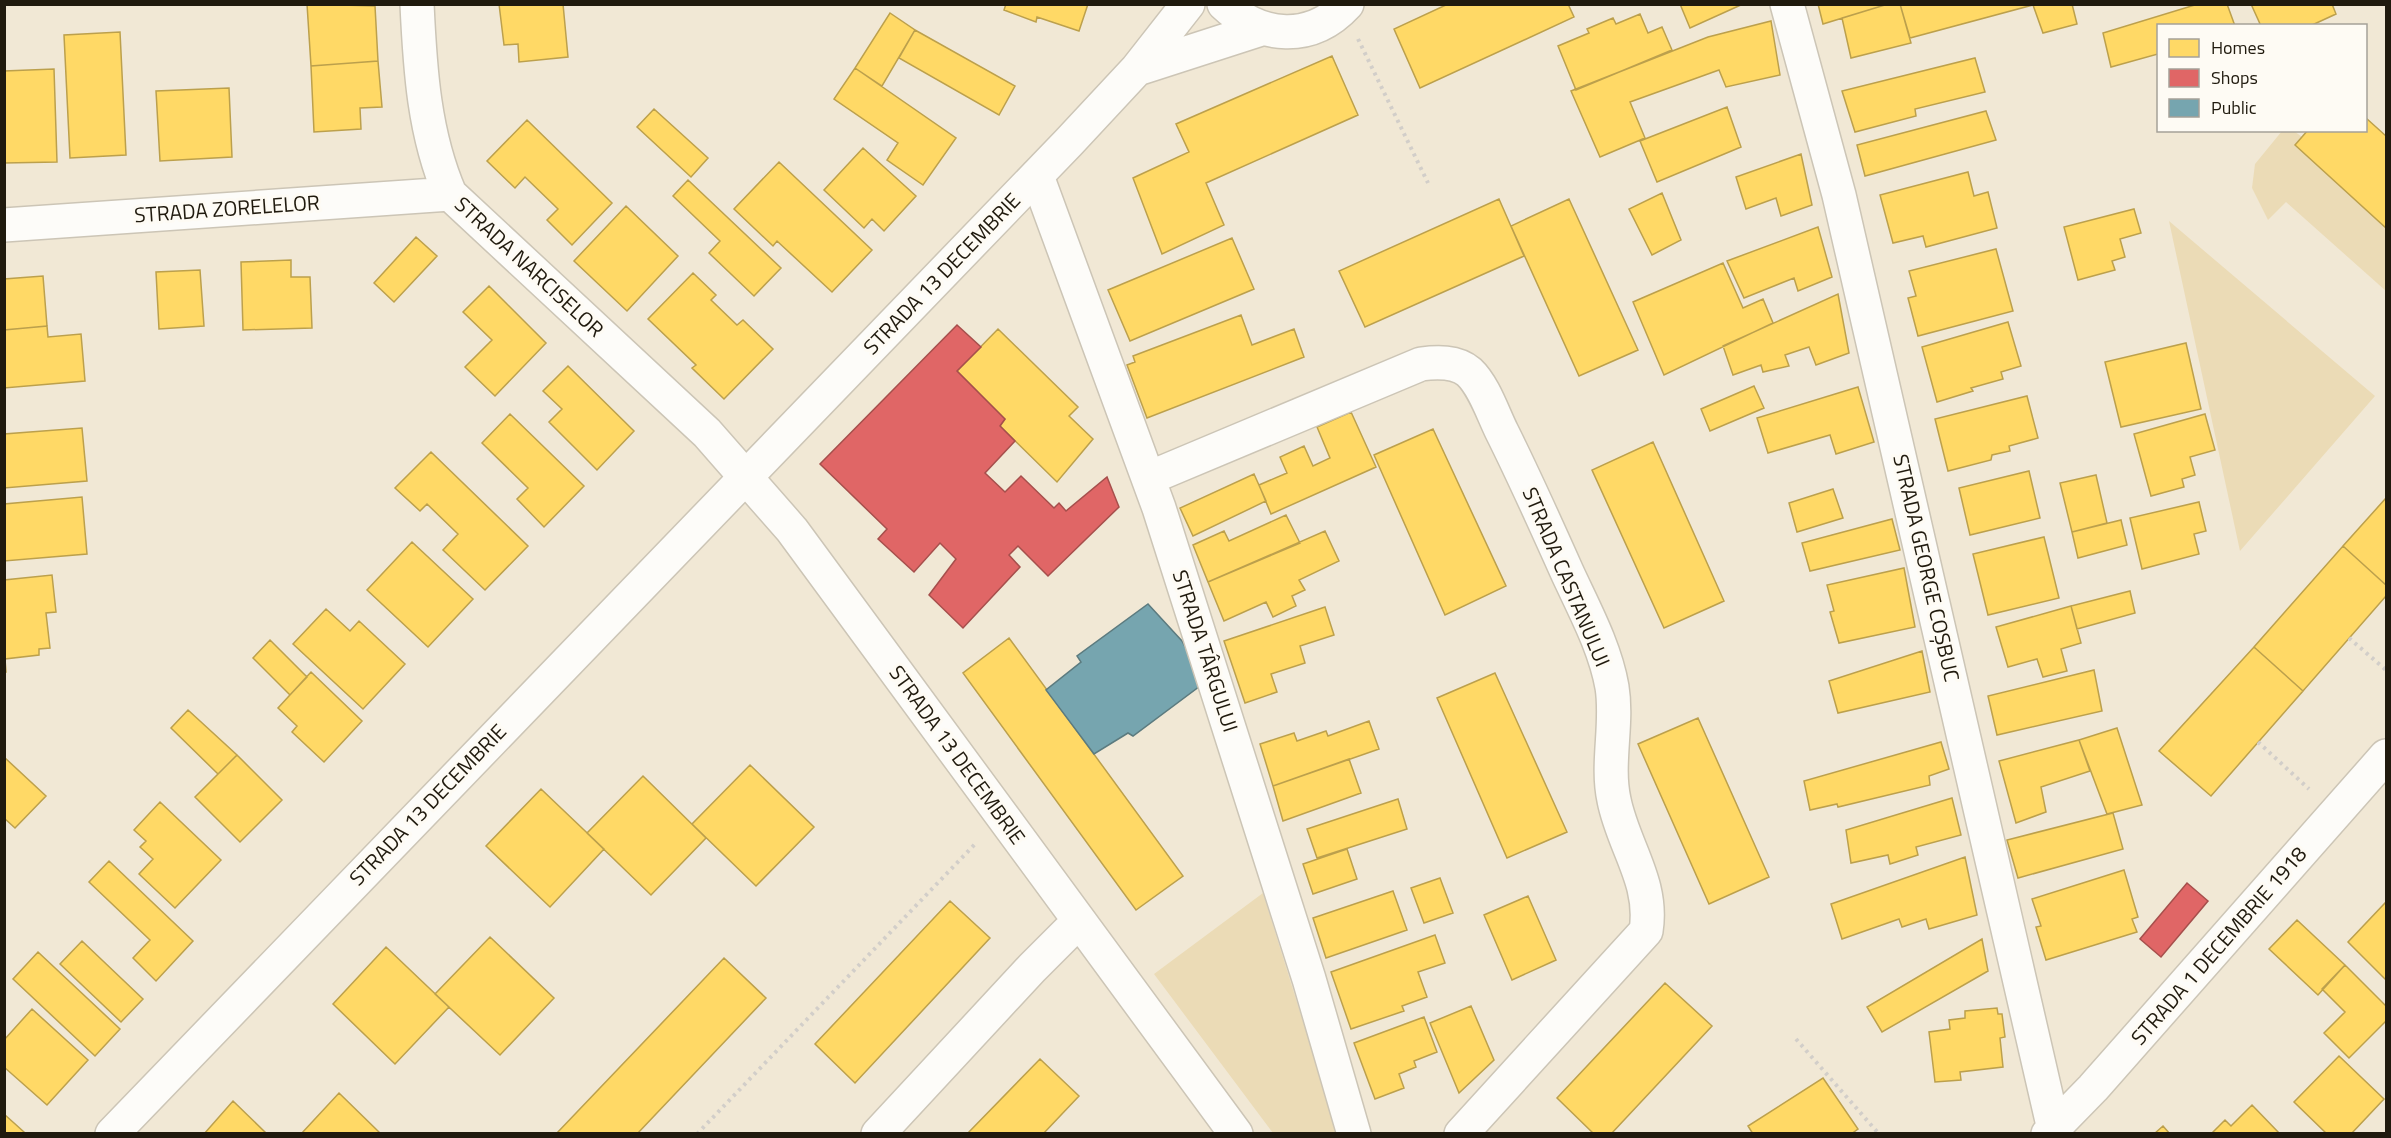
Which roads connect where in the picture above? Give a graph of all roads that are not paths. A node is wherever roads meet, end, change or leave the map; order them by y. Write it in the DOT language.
graph roads {
  1 [pos="417,4"];
  2 [pos="1188,4"];
  3 [pos="1224,4"];
  4 [pos="1347,4"];
  5 [pos="1787,4"];
  6 [pos="1261,29"];
  7 [pos="1137,69"];
  8 [pos="1037,176"];
  9 [pos="450,194"];
  10 [pos="4,225"];
  11 [pos="745,477"];
  12 [pos="1149,478"];
  13 [pos="2386,756"];
  14 [pos="1079,921"];
  15 [pos="2052,1132"];
  16 [pos="112,1134"];
  17 [pos="878,1134"];
  18 [pos="1236,1134"];
  19 [pos="1354,1134"];
  20 [pos="1461,1134"];
  1 -- 9 [label="street, STRADA NARCISELOR"];
  2 -- 7 [label="street, STRADA 13 DECEMBRIE"];
  3 -- 6 [label="street"];
  4 -- 6 [label="street"];
  5 -- 15 [label="street, STRADA GEORGE COȘBUC"];
  6 -- 7 [label="street, STRADA 13 DECEMBRIE"];
  7 -- 8 [label="street, STRADA 13 DECEMBRIE"];
  8 -- 11 [label="street, STRADA 13 DECEMBRIE"];
  8 -- 12 [label="street, STRADA TÂRGULUI"];
  9 -- 10 [label="street, STRADA ZORELELOR"];
  9 -- 11 [label="street, STRADA NARCISELOR"];
  11 -- 14 [label="street, STRADA 13 DECEMBRIE"];
  11 -- 16 [label="street, STRADA 13 DECEMBRIE"];
  12 -- 19 [label="street, STRADA TÂRGULUI"];
  12 -- 20 [label="street, STRADA CASTANULUI"];
  13 -- 15 [label="street, STRADA 1 DECEMBRIE 1918"];
  14 -- 17 [label="street"];
  14 -- 18 [label="street, STRADA 13 DECEMBRIE"];
}
